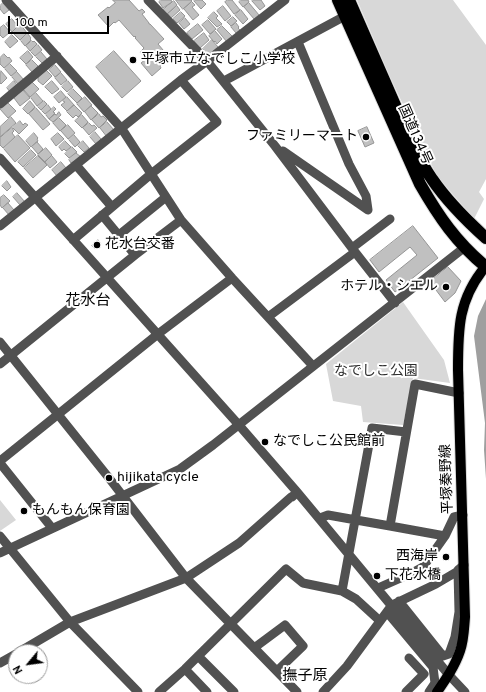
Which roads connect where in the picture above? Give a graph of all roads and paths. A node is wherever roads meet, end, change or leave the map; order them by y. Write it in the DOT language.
graph roads {
  1 [pos="6,0"];
  2 [pos="148,0"];
  3 [pos="285,0"];
  4 [pos="338,0"];
  5 [pos="349,0"];
  6 [pos="345,16"];
  7 [pos="298,42"];
  8 [pos="57,56"];
  9 [pos="207,61"];
  10 [pos="181,80"];
  11 [pos="224,81"];
  12 [pos="0,104"];
  13 [pos="122,129"];
  14 [pos="275,146"];
  15 [pos="0,158"];
  16 [pos="76,165"];
  17 [pos="151,174"];
  18 [pos="166,197"];
  19 [pos="36,198"];
  20 [pos="112,207"];
  21 [pos="102,215"];
  22 [pos="390,219"];
  23 [pos="181,220"];
  24 [pos="0,226"];
  25 [pos="119,235"];
  26 [pos="486,238"];
  27 [pos="73,240"];
  28 [pos="465,247"];
  29 [pos="354,250"];
  30 [pos="135,255"];
  31 [pos="486,267"];
  32 [pos="107,278"];
  33 [pos="232,278"];
  34 [pos="395,302"];
  35 [pos="268,317"];
  36 [pos="158,334"];
  37 [pos="0,342"];
  38 [pos="10,356"];
  39 [pos="0,364"];
  40 [pos="313,366"];
  41 [pos="459,392"];
  42 [pos="58,414"];
  43 [pos="238,424"];
  44 [pos="406,432"];
  45 [pos="0,462"];
  46 [pos="298,492"];
  47 [pos="123,495"];
  48 [pos="463,516"];
  49 [pos="320,518"];
  50 [pos="355,519"];
  51 [pos="390,526"];
  52 [pos="52,528"];
  53 [pos="0,536"];
  54 [pos="445,536"];
  55 [pos="10,548"];
  56 [pos="0,552"];
  57 [pos="349,553"];
  58 [pos="461,568"];
  59 [pos="186,578"];
  60 [pos="378,588"];
  61 [pos="342,591"];
  62 [pos="392,606"];
  63 [pos="380,621"];
  64 [pos="70,622"];
  65 [pos="230,624"];
  66 [pos="33,644"];
  67 [pos="254,648"];
  68 [pos="198,656"];
  69 [pos="409,658"];
  70 [pos="185,669"];
  71 [pos="277,671"];
  72 [pos="452,678"];
  73 [pos="138,692"];
  74 [pos="159,692"];
  75 [pos="207,692"];
  76 [pos="234,692"];
  77 [pos="297,692"];
  78 [pos="323,692"];
  79 [pos="406,692"];
  80 [pos="429,692"];
  81 [pos="437,692"];
  82 [pos="465,692"];
  1 -- 8 [label="street"];
  2 -- 9 [label="street"];
  3 -- 9 [label="street"];
  4 -- 6 [label="highway, 国道134号"];
  5 -- 26 [label="highway, 国道134号"];
  6 -- 7 [label="street"];
  6 -- 28 [label="highway, 国道134号"];
  7 -- 11 [label="street"];
  7 -- 14 [label="street"];
  8 -- 12 [label="street"];
  8 -- 13 [label="street"];
  9 -- 10 [label="street"];
  9 -- 11 [label="street"];
  10 -- 13 [label="street"];
  10 -- 17 [label="street"];
  11 -- 14 [label="street"];
  13 -- 16 [label="street"];
  13 -- 17 [label="street"];
  14 -- 29 [label="street"];
  15 -- 19 [label="street"];
  16 -- 19 [label="street"];
  16 -- 20 [label="street"];
  17 -- 18 [label="street"];
  17 -- 20 [label="street"];
  18 -- 23 [label="street"];
  18 -- 25 [label="street"];
  19 -- 24 [label="street"];
  19 -- 27 [label="street"];
  20 -- 21 [label="street"];
  21 -- 25 [label="street"];
  21 -- 27 [label="street"];
  22 -- 29 [label="street"];
  23 -- 30 [label="street"];
  23 -- 33 [label="street"];
  25 -- 30 [label="street"];
  27 -- 32 [label="street"];
  28 -- 31 [label="highway, 国道134号"];
  28 -- 34 [label="street"];
  29 -- 34 [label="street"];
  29 -- 35 [label="street"];
  30 -- 32 [label="street"];
  31 -- 41 [label="main road, 平塚秦野線"];
  32 -- 36 [label="street"];
  32 -- 38 [label="street"];
  33 -- 35 [label="street"];
  33 -- 36 [label="street"];
  34 -- 40 [label="street"];
  35 -- 40 [label="street"];
  36 -- 42 [label="street"];
  36 -- 43 [label="street"];
  37 -- 38 [label="street"];
  38 -- 39 [label="street"];
  38 -- 42 [label="street"];
  40 -- 43 [label="street"];
  41 -- 44 [label="street"];
  41 -- 48 [label="main road, 平塚秦野線"];
  42 -- 45 [label="street"];
  42 -- 47 [label="street"];
  43 -- 46 [label="street"];
  43 -- 47 [label="street"];
  44 -- 50 [label="street"];
  44 -- 51 [label="street"];
  45 -- 52 [label="street"];
  46 -- 49 [label="street"];
  46 -- 59 [label="street"];
  47 -- 52 [label="street"];
  47 -- 59 [label="street"];
  48 -- 54 [label="street"];
  48 -- 58 [label="main road, 平塚秦野線"];
  49 -- 50 [label="street"];
  49 -- 57 [label="street"];
  50 -- 51 [label="street"];
  50 -- 57 [label="street"];
  51 -- 54 [label="street"];
  52 -- 55 [label="street"];
  53 -- 55 [label="street"];
  54 -- 60 [label="street"];
  55 -- 56 [label="street"];
  55 -- 64 [label="street"];
  57 -- 60 [label="street"];
  57 -- 61 [label="street"];
  58 -- 62 [label="street"];
  58 -- 62 [label="street"];
  58 -- 72 [label="main road, 平塚秦野線"];
  59 -- 64 [label="street"];
  59 -- 65 [label="street"];
  60 -- 62 [label="street"];
  61 -- 63 [label="street"];
  61 -- 65 [label="street"];
  62 -- 63 [label="street"];
  62 -- 72 [label="street"];
  62 -- 80 [label="street"];
  63 -- 78 [label="street"];
  64 -- 66 [label="street"];
  64 -- 73 [label="street"];
  65 -- 67 [label="street"];
  65 -- 68 [label="street"];
  67 -- 71 [label="street"];
  67 -- 71 [label="street"];
  68 -- 70 [label="street"];
  68 -- 76 [label="street"];
  69 -- 79 [label="street"];
  70 -- 74 [label="street"];
  70 -- 75 [label="street"];
  71 -- 77 [label="street"];
  72 -- 81 [label="main road, 平塚秦野線"];
  72 -- 82 [label="street"];
}
